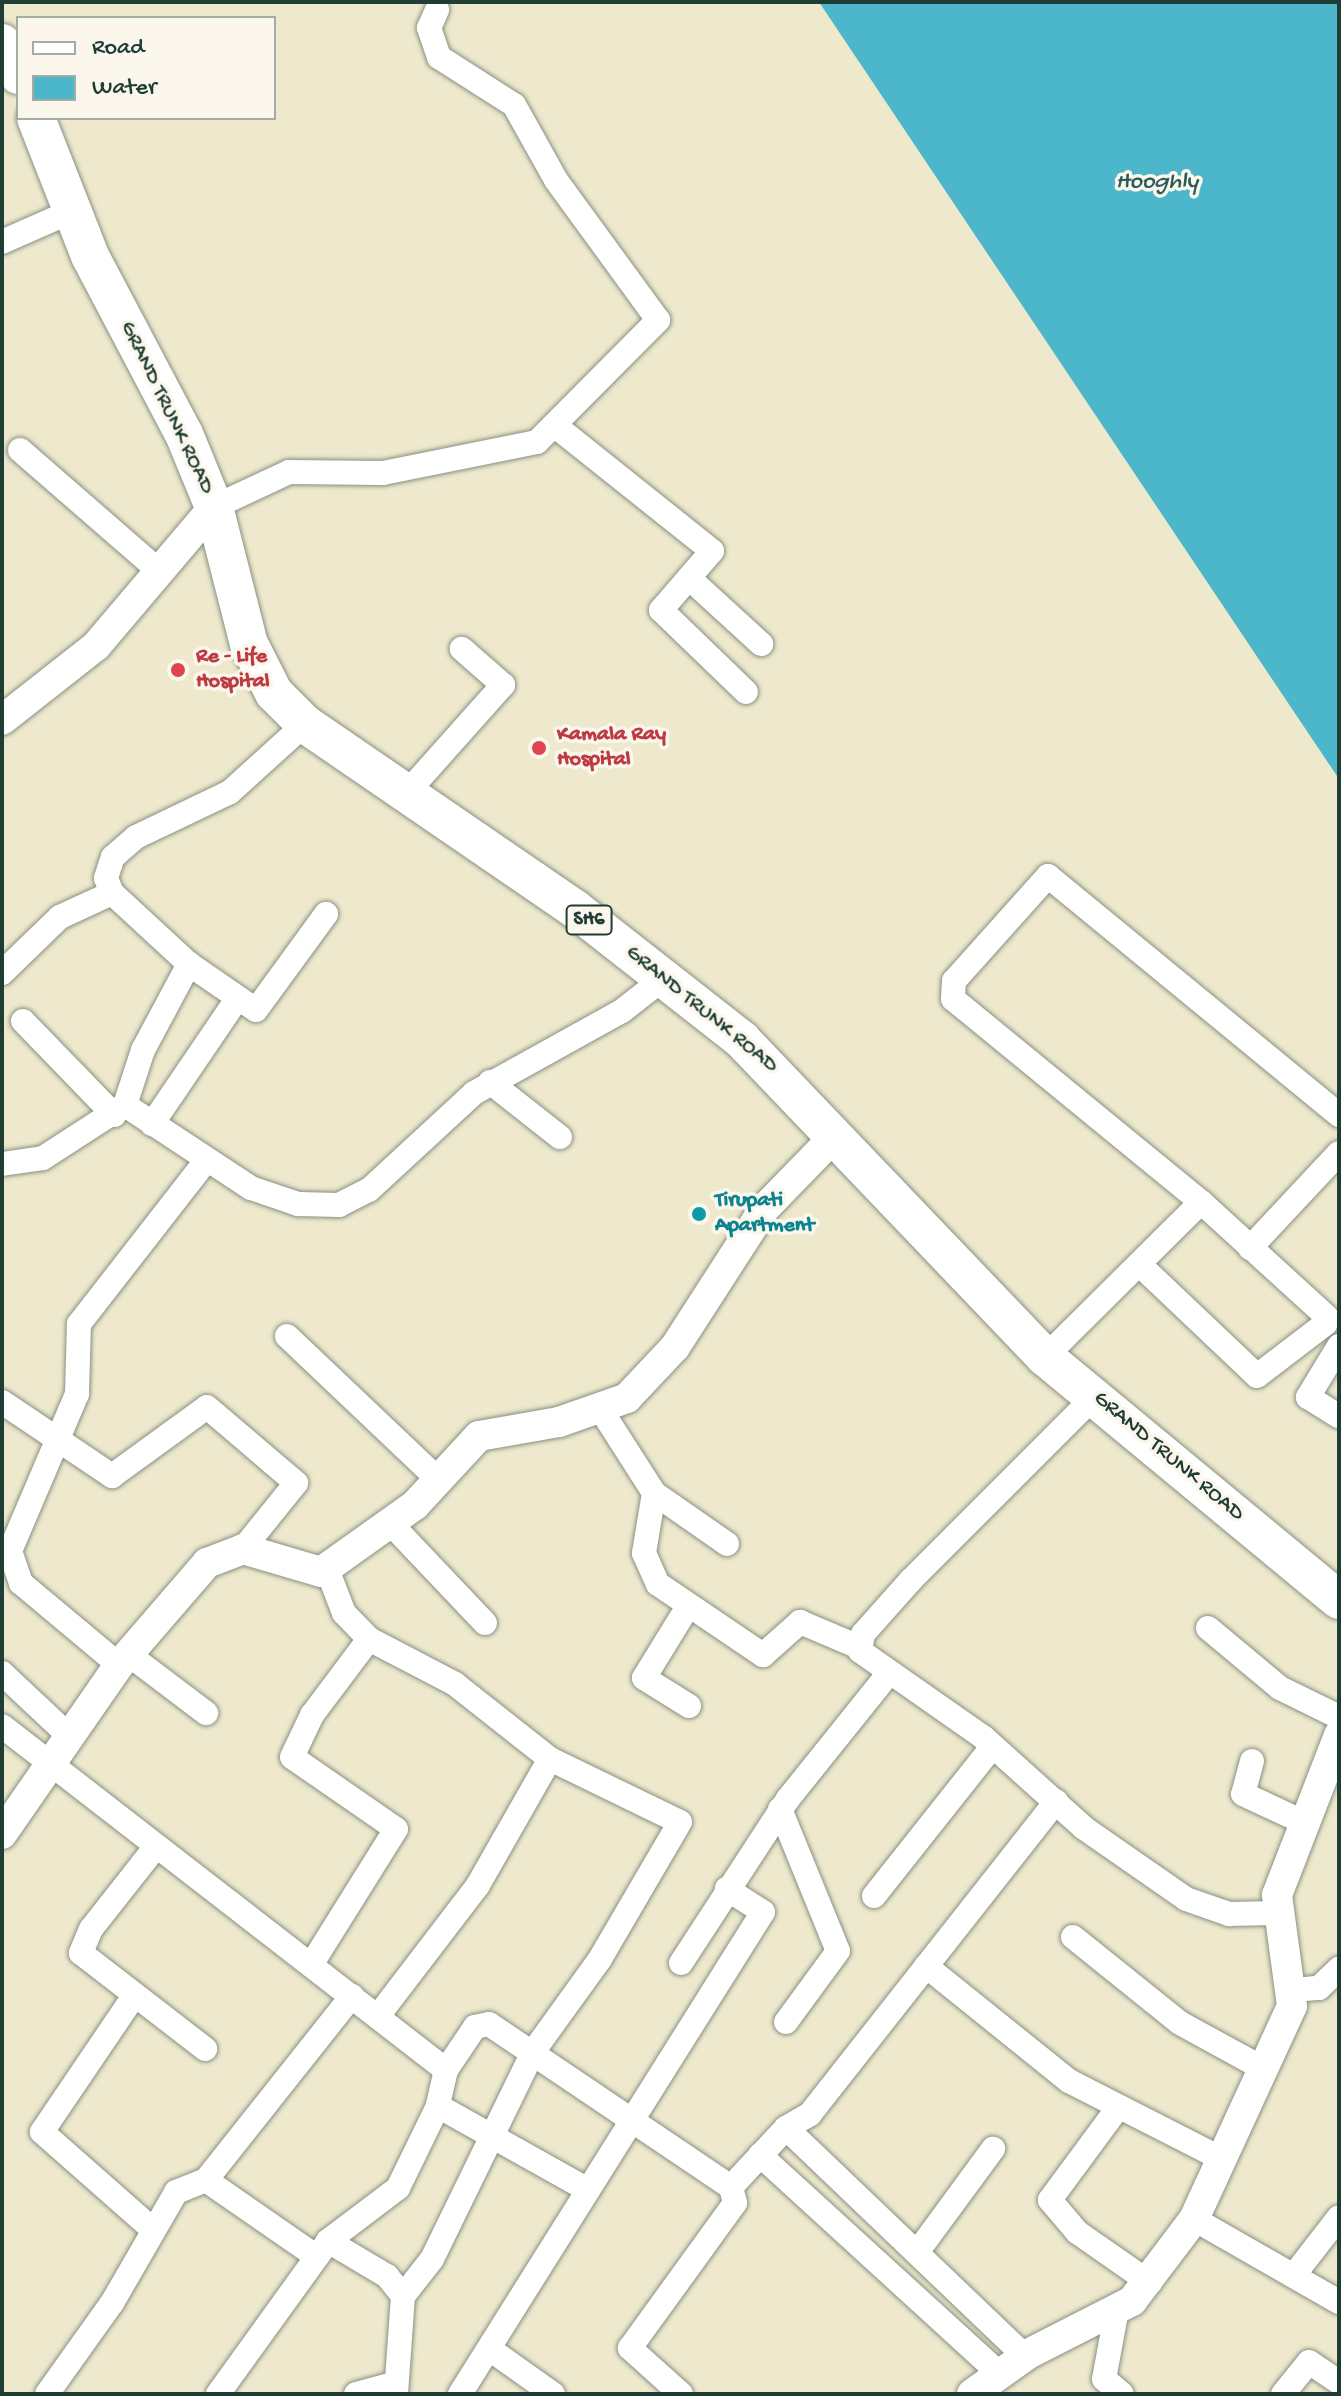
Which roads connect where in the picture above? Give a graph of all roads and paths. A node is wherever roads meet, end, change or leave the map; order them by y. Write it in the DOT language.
graph roads {
  1 [pos="437,10"];
  2 [pos="2,43"];
  3 [pos="16,71"];
  4 [pos="37,120"];
  5 [pos="70,212"];
  6 [pos="2,242"];
  7 [pos="558,428"];
  8 [pos="20,450"];
  9 [pos="214,507"];
  10 [pos="158,570"];
  11 [pos="689,578"];
  12 [pos="761,644"];
  13 [pos="462,649"];
  14 [pos="746,692"];
  15 [pos="3,717"];
  16 [pos="305,724"];
  17 [pos="404,796"];
  18 [pos="112,893"];
  19 [pos="326,914"];
  20 [pos="189,964"];
  21 [pos="2,973"];
  22 [pos="664,978"];
  23 [pos="237,999"];
  24 [pos="23,1021"];
  25 [pos="490,1082"];
  26 [pos="120,1110"];
  27 [pos="1339,1115"];
  28 [pos="152,1124"];
  29 [pos="835,1136"];
  30 [pos="560,1137"];
  31 [pos="1339,1153"];
  32 [pos="206,1161"];
  33 [pos="2,1164"];
  34 [pos="1201,1202"];
  35 [pos="1250,1248"];
  36 [pos="1140,1265"];
  37 [pos="1336,1323"];
  38 [pos="287,1336"];
  39 [pos="1339,1346"];
  40 [pos="1045,1357"];
  41 [pos="1094,1397"];
  42 [pos="2,1402"];
  43 [pos="601,1410"];
  44 [pos="1339,1416"];
  45 [pos="58,1436"];
  46 [pos="440,1481"];
  47 [pos="654,1493"];
  48 [pos="10,1524"];
  49 [pos="392,1525"];
  50 [pos="727,1544"];
  51 [pos="243,1549"];
  52 [pos="327,1569"];
  53 [pos="1339,1600"];
  54 [pos="687,1608"];
  55 [pos="485,1623"];
  56 [pos="1208,1628"];
  57 [pos="369,1639"];
  58 [pos="859,1647"];
  59 [pos="123,1660"];
  60 [pos="2,1673"];
  61 [pos="888,1674"];
  62 [pos="689,1706"];
  63 [pos="206,1713"];
  64 [pos="1339,1717"];
  65 [pos="2,1726"];
  66 [pos="68,1735"];
  67 [pos="1339,1735"];
  68 [pos="993,1746"];
  69 [pos="550,1759"];
  70 [pos="1252,1761"];
  71 [pos="47,1765"];
  72 [pos="1056,1801"];
  73 [pos="780,1809"];
  74 [pos="1303,1822"];
  75 [pos="2,1834"];
  76 [pos="154,1849"];
  77 [pos="727,1889"];
  78 [pos="874,1896"];
  79 [pos="1276,1913"];
  80 [pos="1073,1937"];
  81 [pos="681,1963"];
  82 [pos="311,1965"];
  83 [pos="926,1966"];
  84 [pos="1339,1969"];
  85 [pos="1294,1990"];
  86 [pos="134,1996"];
  87 [pos="352,1996"];
  88 [pos="378,2016"];
  89 [pos="786,2022"];
  90 [pos="205,2049"];
  91 [pos="533,2052"];
  92 [pos="1264,2069"];
  93 [pos="446,2070"];
  94 [pos="438,2106"];
  95 [pos="1117,2109"];
  96 [pos="633,2121"];
  97 [pos="786,2128"];
  98 [pos="494,2134"];
  99 [pos="993,2149"];
  100 [pos="760,2155"];
  101 [pos="1222,2159"];
  102 [pos="206,2180"];
  103 [pos="731,2187"];
  104 [pos="588,2190"];
  105 [pos="1339,2217"];
  106 [pos="1194,2219"];
  107 [pos="151,2228"];
  108 [pos="322,2249"];
  109 [pos="918,2251"];
  110 [pos="1294,2275"];
  111 [pos="1150,2283"];
  112 [pos="403,2296"];
  113 [pos="1339,2302"];
  114 [pos="1117,2309"];
  115 [pos="491,2350"];
  116 [pos="1025,2356"];
  117 [pos="1000,2374"];
  118 [pos="1339,2382"];
  119 [pos="395,2389"];
  120 [pos="1106,2389"];
  121 [pos="47,2394"];
  122 [pos="218,2394"];
  123 [pos="356,2394"];
  124 [pos="460,2394"];
  125 [pos="553,2394"];
  126 [pos="681,2394"];
  127 [pos="972,2394"];
  128 [pos="1283,2394"];
  1 -- 7 [label="street"];
  2 -- 3 [label="main road"];
  4 -- 5 [label="main road, GRAND TRUNK ROAD / SH6"];
  5 -- 6 [label="street"];
  5 -- 9 [label="main road, GRAND TRUNK ROAD / SH6"];
  7 -- 9 [label="street"];
  7 -- 11 [label="street"];
  8 -- 10 [label="street"];
  9 -- 10 [label="street"];
  9 -- 16 [label="main road, GRAND TRUNK ROAD / SH6"];
  10 -- 15 [label="street"];
  11 -- 12 [label="street"];
  11 -- 14 [label="street"];
  13 -- 17 [label="street"];
  16 -- 17 [label="main road, GRAND TRUNK ROAD / SH6"];
  16 -- 18 [label="street"];
  17 -- 22 [label="main road, GRAND TRUNK ROAD / SH6"];
  18 -- 20 [label="street"];
  18 -- 21 [label="street"];
  19 -- 23 [label="street"];
  20 -- 23 [label="street"];
  20 -- 26 [label="street"];
  22 -- 25 [label="street"];
  22 -- 29 [label="main road, GRAND TRUNK ROAD / SH6"];
  23 -- 28 [label="street"];
  24 -- 26 [label="street"];
  25 -- 30 [label="street"];
  25 -- 32 [label="street"];
  26 -- 28 [label="street"];
  26 -- 33 [label="street"];
  27 -- 34 [label="street"];
  28 -- 32 [label="street"];
  29 -- 40 [label="main road, GRAND TRUNK ROAD / SH6"];
  29 -- 43 [label="street"];
  31 -- 35 [label="street"];
  32 -- 45 [label="street"];
  34 -- 35 [label="street"];
  34 -- 36 [label="street"];
  35 -- 37 [label="street"];
  36 -- 37 [label="street"];
  36 -- 40 [label="street"];
  38 -- 46 [label="street"];
  39 -- 44 [label="street"];
  40 -- 41 [label="main road, GRAND TRUNK ROAD / SH6"];
  41 -- 53 [label="main road, GRAND TRUNK ROAD / SH6"];
  41 -- 58 [label="street"];
  42 -- 45 [label="street"];
  43 -- 46 [label="street"];
  43 -- 47 [label="street"];
  45 -- 48 [label="street"];
  45 -- 51 [label="street"];
  46 -- 49 [label="street"];
  47 -- 50 [label="street"];
  47 -- 54 [label="street"];
  48 -- 59 [label="street"];
  49 -- 52 [label="street"];
  49 -- 55 [label="street"];
  51 -- 52 [label="street"];
  51 -- 59 [label="street"];
  52 -- 57 [label="street"];
  54 -- 58 [label="street"];
  54 -- 62 [label="street"];
  56 -- 64 [label="street"];
  57 -- 69 [label="street"];
  57 -- 82 [label="street"];
  58 -- 61 [label="street"];
  59 -- 63 [label="street"];
  59 -- 66 [label="street"];
  60 -- 66 [label="street"];
  61 -- 68 [label="street"];
  61 -- 73 [label="street"];
  65 -- 71 [label="street"];
  66 -- 71 [label="street"];
  67 -- 74 [label="street"];
  68 -- 72 [label="street"];
  68 -- 78 [label="street"];
  69 -- 88 [label="street"];
  69 -- 91 [label="street"];
  70 -- 74 [label="street"];
  71 -- 75 [label="street"];
  71 -- 76 [label="street"];
  72 -- 79 [label="street"];
  72 -- 83 [label="street"];
  73 -- 77 [label="street"];
  73 -- 89 [label="street"];
  74 -- 79 [label="street"];
  76 -- 82 [label="street"];
  76 -- 86 [label="street"];
  77 -- 81 [label="street"];
  77 -- 96 [label="street"];
  79 -- 85 [label="street"];
  80 -- 92 [label="street"];
  82 -- 87 [label="street"];
  83 -- 95 [label="street"];
  83 -- 97 [label="street"];
  84 -- 85 [label="street"];
  85 -- 92 [label="street"];
  86 -- 90 [label="street"];
  86 -- 107 [label="street"];
  87 -- 88 [label="street"];
  87 -- 102 [label="street"];
  88 -- 93 [label="street"];
  91 -- 93 [label="street"];
  91 -- 96 [label="street"];
  91 -- 98 [label="street"];
  92 -- 101 [label="street"];
  93 -- 94 [label="street"];
  94 -- 98 [label="street"];
  94 -- 108 [label="street"];
  95 -- 101 [label="street"];
  95 -- 111 [label="street"];
  96 -- 103 [label="street"];
  96 -- 104 [label="street"];
  97 -- 100 [label="street"];
  97 -- 109 [label="street"];
  98 -- 104 [label="street"];
  98 -- 112 [label="street"];
  99 -- 109 [label="street"];
  100 -- 103 [label="street"];
  100 -- 117 [label="street"];
  101 -- 106 [label="street"];
  102 -- 107 [label="street"];
  102 -- 108 [label="street"];
  103 -- 126 [label="street"];
  104 -- 115 [label="street"];
  105 -- 110 [label="street"];
  106 -- 110 [label="street"];
  106 -- 111 [label="street"];
  107 -- 121 [label="street"];
  108 -- 112 [label="street"];
  108 -- 122 [label="street"];
  109 -- 116 [label="street"];
  110 -- 113 [label="street"];
  111 -- 114 [label="street"];
  112 -- 119 [label="street"];
  114 -- 116 [label="street"];
  114 -- 120 [label="street"];
  115 -- 124 [label="street"];
  115 -- 125 [label="street"];
  116 -- 117 [label="street"];
  117 -- 127 [label="street"];
  118 -- 128 [label="street"];
  119 -- 123 [label="street"];
}
